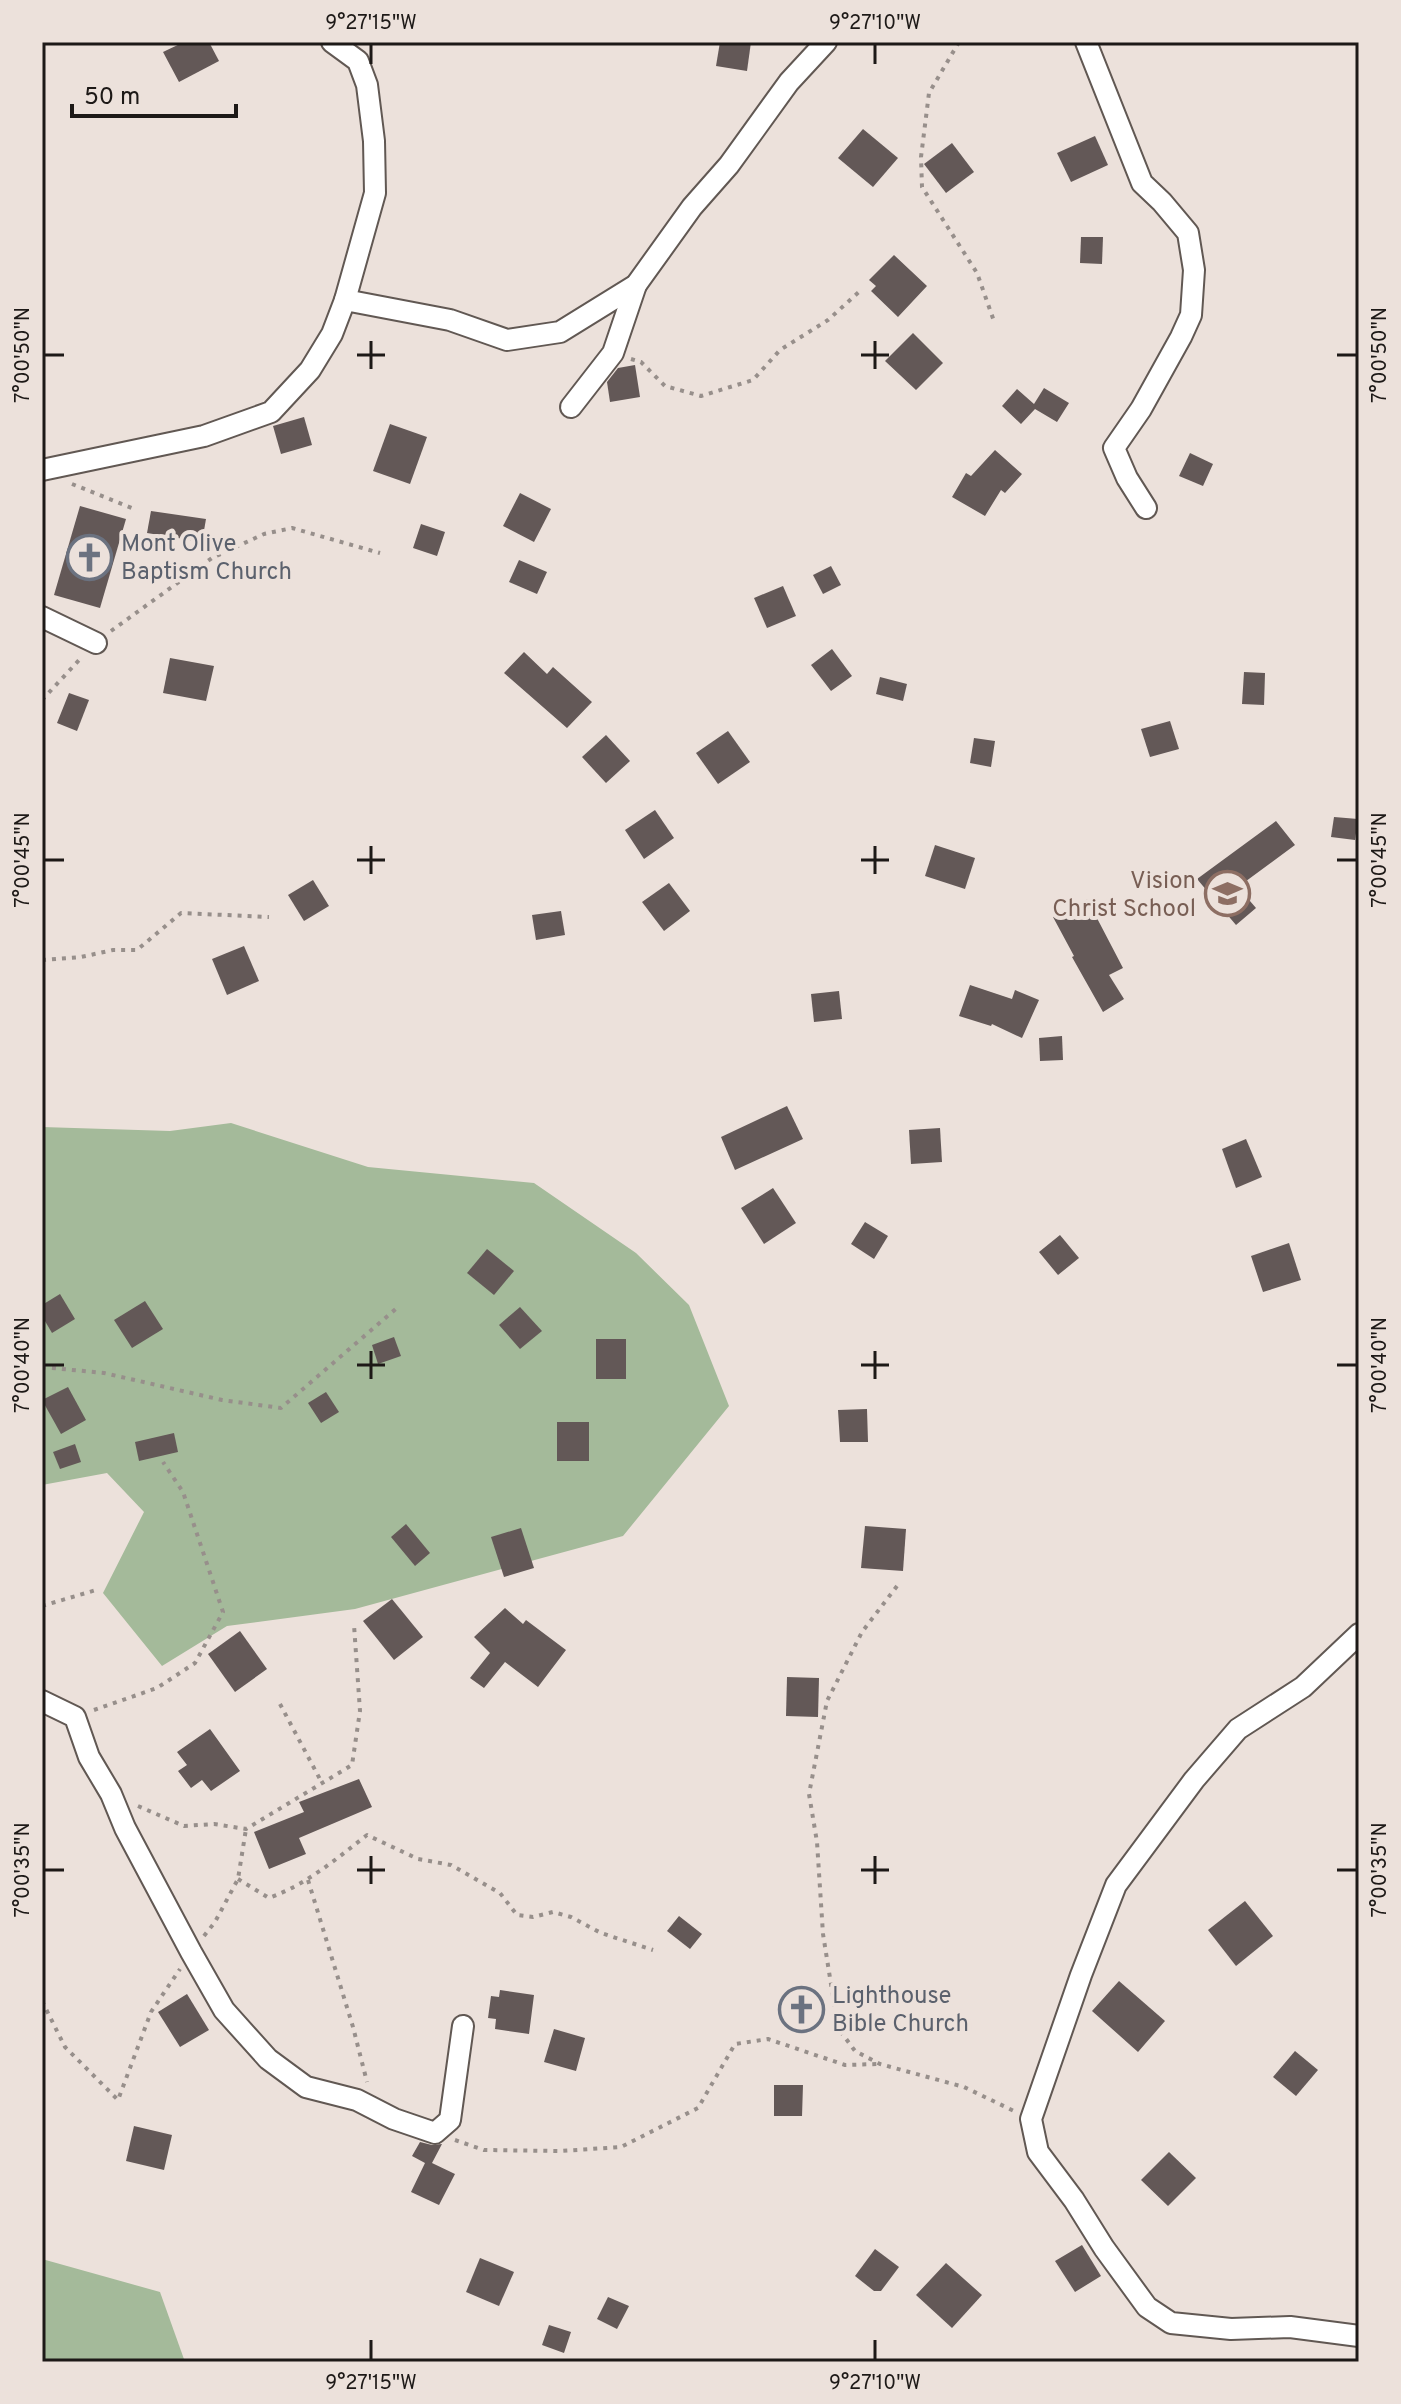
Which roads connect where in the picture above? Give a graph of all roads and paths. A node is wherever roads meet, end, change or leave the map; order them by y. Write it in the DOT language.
graph roads {
  1 [pos="332,42"];
  2 [pos="826,42"];
  3 [pos="959,42"];
  4 [pos="1086,42"];
  5 [pos="636,285"];
  6 [pos="861,290"];
  7 [pos="345,300"];
  8 [pos="995,324"];
  9 [pos="613,353"];
  10 [pos="571,407"];
  11 [pos="42,470"];
  12 [pos="69,483"];
  13 [pos="1146,508"];
  14 [pos="137,510"];
  15 [pos="380,553"];
  16 [pos="42,617"];
  17 [pos="96,643"];
  18 [pos="42,700"];
  19 [pos="269,917"];
  20 [pos="42,960"];
  21 [pos="398,1307"];
  22 [pos="42,1367"];
  23 [pos="163,1462"];
  24 [pos="897,1586"];
  25 [pos="96,1590"];
  26 [pos="42,1606"];
  27 [pos="354,1625"];
  28 [pos="1359,1634"];
  29 [pos="42,1701"];
  30 [pos="280,1704"];
  31 [pos="75,1717"];
  32 [pos="322,1783"];
  33 [pos="111,1794"];
  34 [pos="246,1829"];
  35 [pos="238,1879"];
  36 [pos="308,1880"];
  37 [pos="653,1950"];
  38 [pos="191,1952"];
  39 [pos="42,2001"];
  40 [pos="463,2026"];
  41 [pos="880,2064"];
  42 [pos="378,2110"];
  43 [pos="1031,2119"];
  44 [pos="435,2133"];
  45 [pos="1359,2336"];
  1 -- 7 [label="street"];
  2 -- 5 [label="street"];
  3 -- 8 [label="path"];
  4 -- 13 [label="street"];
  5 -- 7 [label="street"];
  5 -- 9 [label="street"];
  6 -- 9 [label="path"];
  7 -- 11 [label="street"];
  9 -- 10 [label="street"];
  12 -- 14 [label="path"];
  15 -- 17 [label="path"];
  16 -- 17 [label="street"];
  17 -- 18 [label="path"];
  19 -- 20 [label="path"];
  21 -- 22 [label="path"];
  23 -- 31 [label="path"];
  24 -- 41 [label="path"];
  25 -- 26 [label="path"];
  27 -- 32 [label="path"];
  28 -- 43 [label="street"];
  29 -- 31 [label="street"];
  30 -- 32 [label="path"];
  31 -- 33 [label="street"];
  32 -- 34 [label="path"];
  33 -- 34 [label="path"];
  33 -- 38 [label="street"];
  34 -- 35 [label="path"];
  35 -- 36 [label="path"];
  35 -- 38 [label="path"];
  36 -- 37 [label="path"];
  36 -- 42 [label="path"];
  38 -- 39 [label="path"];
  38 -- 42 [label="street"];
  40 -- 44 [label="street"];
  41 -- 43 [label="path"];
  41 -- 44 [label="path"];
  42 -- 44 [label="street"];
  43 -- 45 [label="street"];
}
